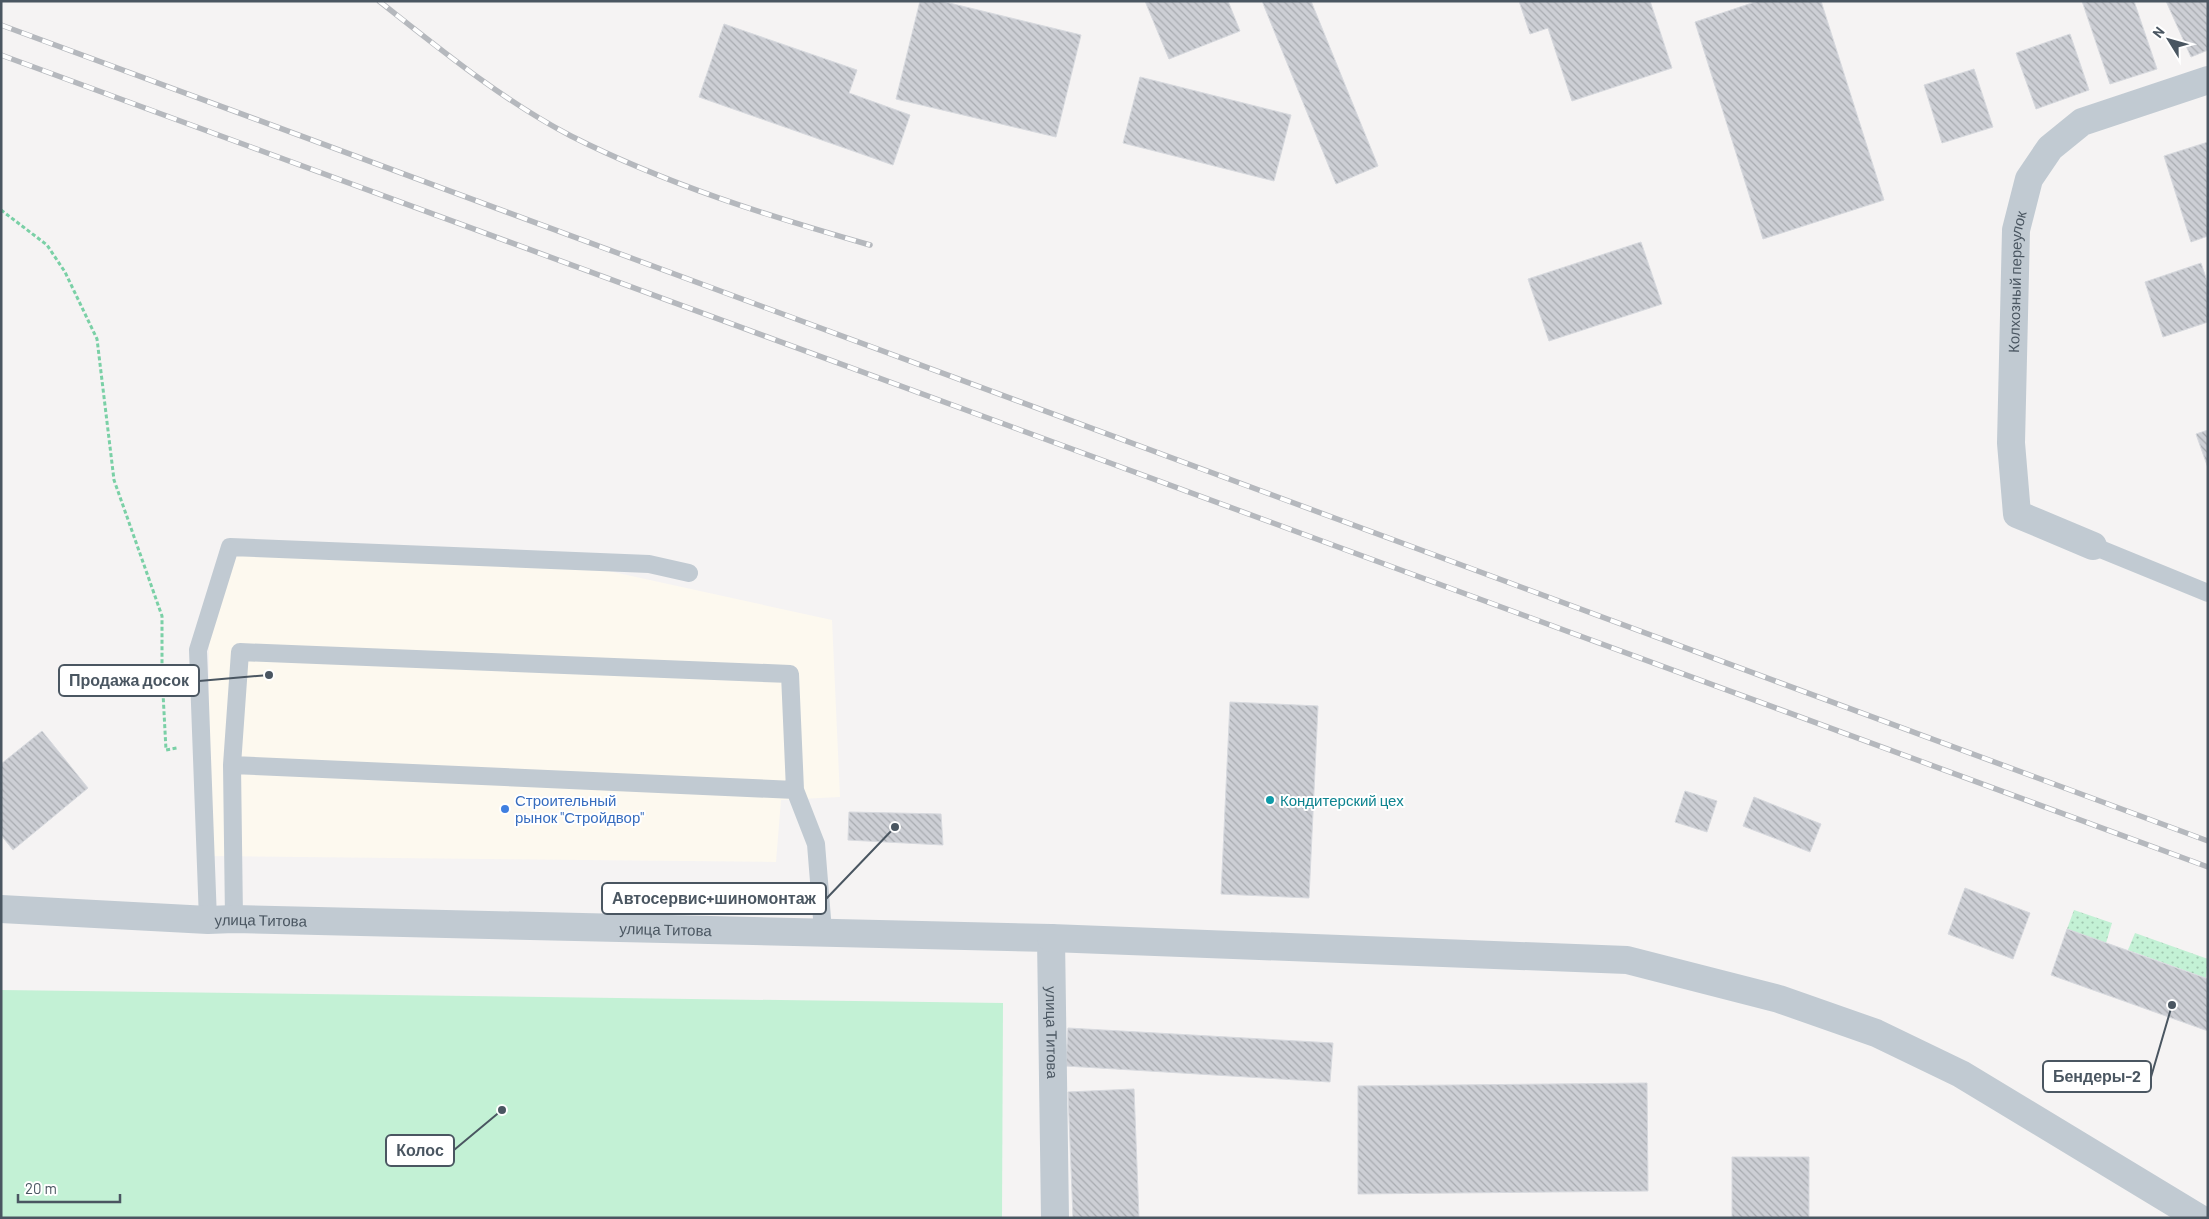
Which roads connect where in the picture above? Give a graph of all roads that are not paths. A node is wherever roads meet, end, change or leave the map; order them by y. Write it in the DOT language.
graph roads {
  1 [pos="2208,80"];
  2 [pos="2094,546"];
  3 [pos="689,573"];
  4 [pos="2208,593"];
  5 [pos="232,765"];
  6 [pos="795,790"];
  7 [pos="1,909"];
  8 [pos="221,919"];
  9 [pos="823,931"];
  10 [pos="1051,938"];
  11 [pos="1055,1218"];
  12 [pos="2199,1218"];
  1 -- 2 [label="street, Колхозный переулок"];
  2 -- 4 [label="lane"];
  3 -- 8 [label="lane"];
  5 -- 6 [label="lane"];
  5 -- 6 [label="lane"];
  5 -- 8 [label="lane"];
  6 -- 9 [label="lane"];
  7 -- 8 [label="street, улица Титова"];
  8 -- 9 [label="street, улица Титова"];
  9 -- 10 [label="street, улица Титова"];
  10 -- 11 [label="street, улица Титова"];
  10 -- 12 [label="street"];
}
